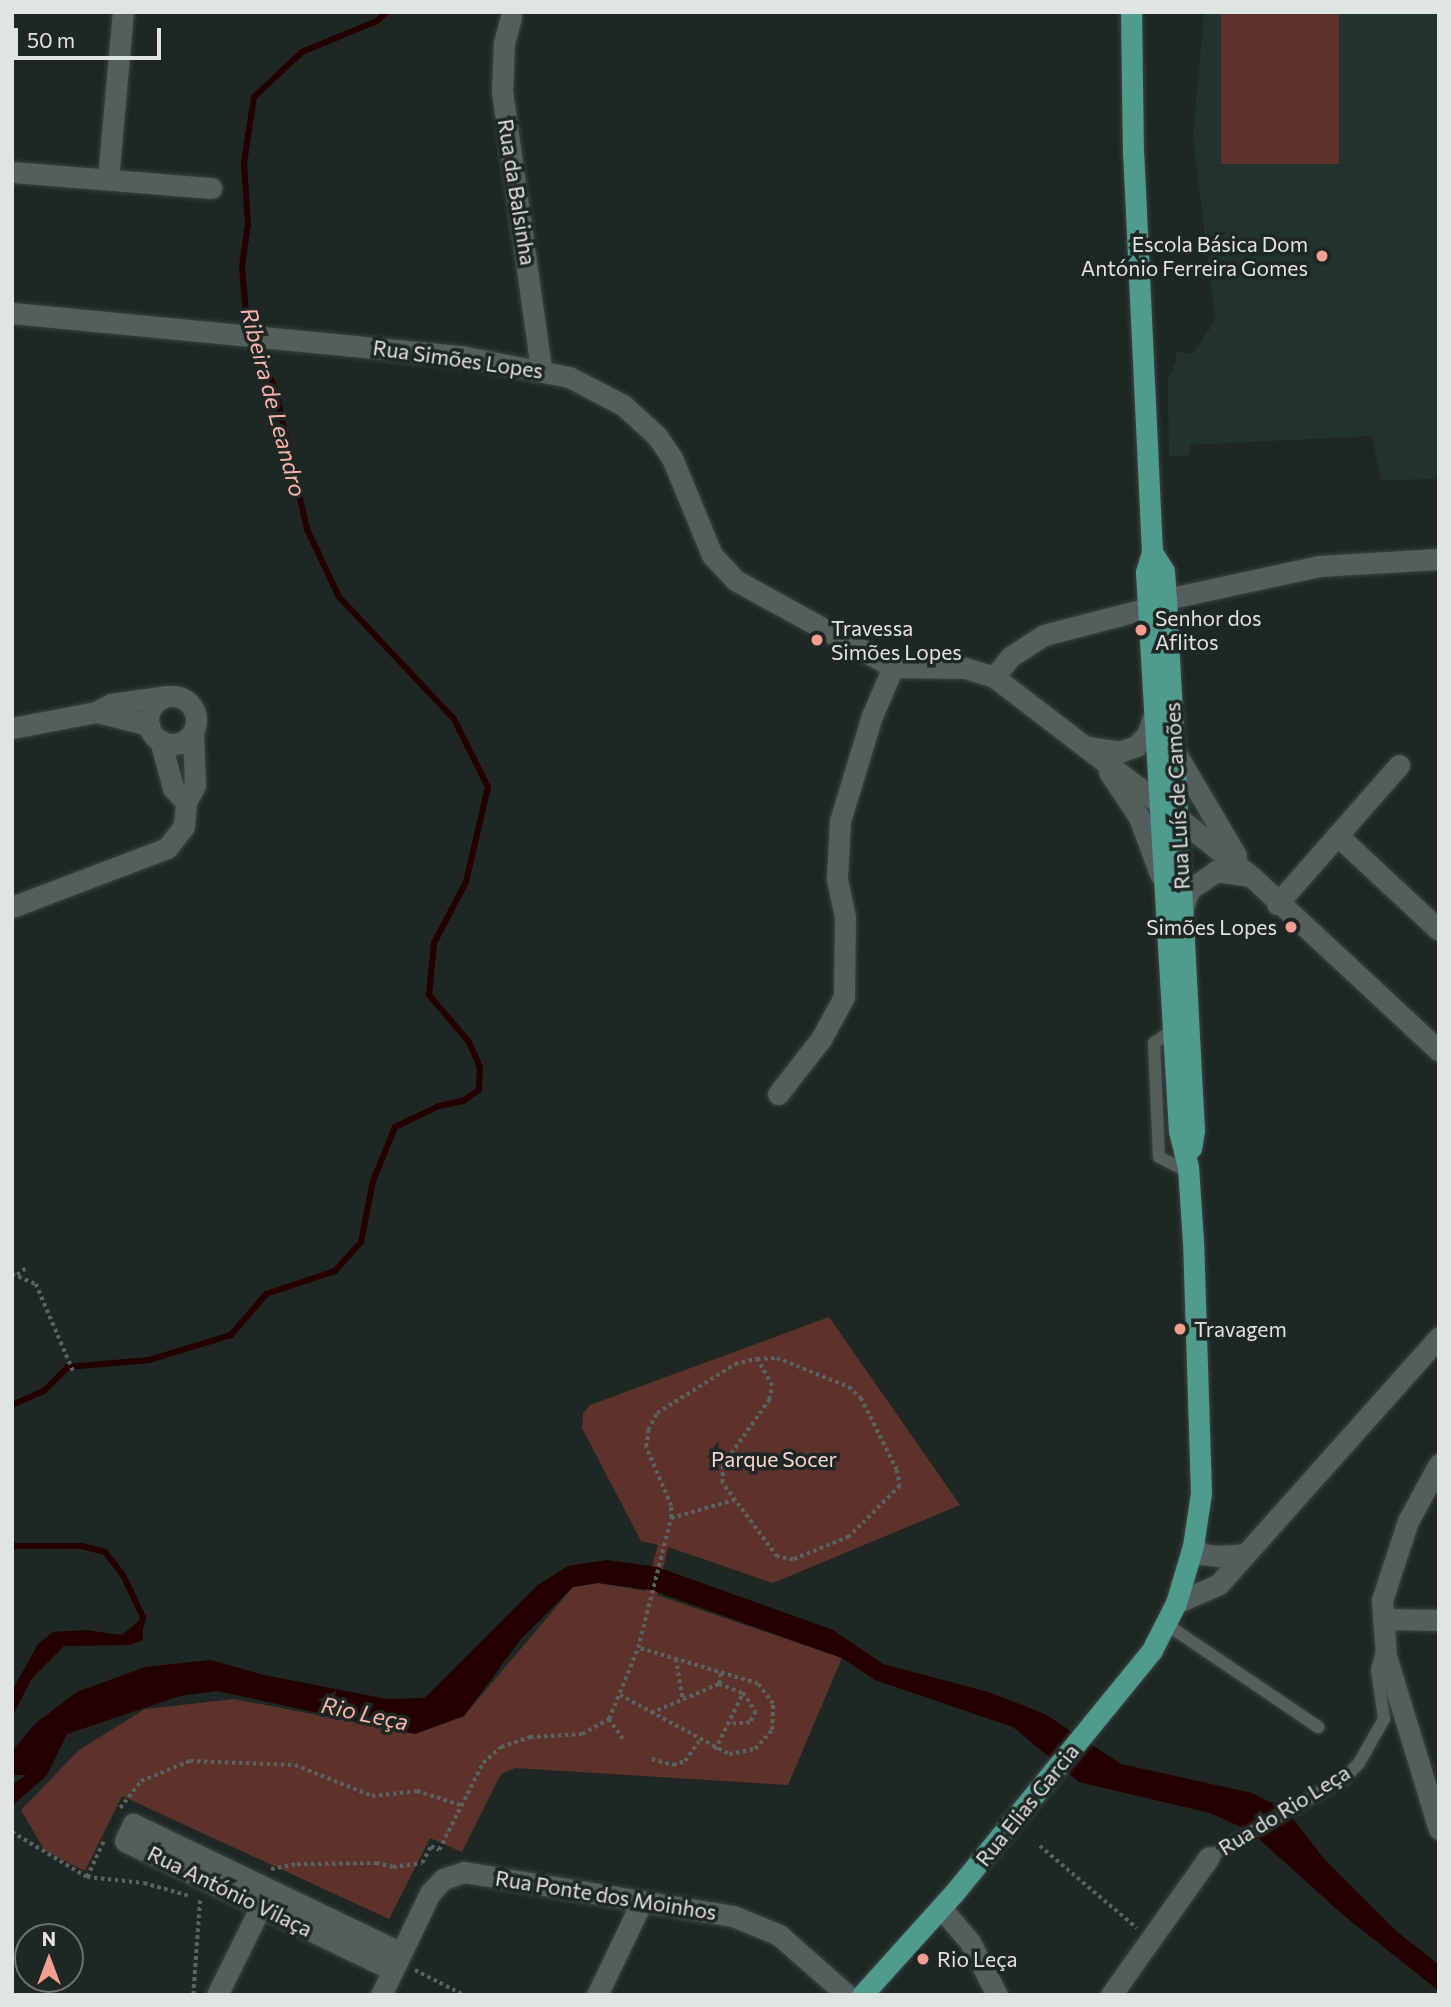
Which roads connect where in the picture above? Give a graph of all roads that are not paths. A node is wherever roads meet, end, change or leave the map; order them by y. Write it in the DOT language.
graph roads {
  1 [pos="123,12"];
  2 [pos="1131,12"];
  3 [pos="511,17"];
  4 [pos="12,172"];
  5 [pos="108,179"];
  6 [pos="211,188"];
  7 [pos="12,313"];
  8 [pos="541,368"];
  9 [pos="1439,559"];
  10 [pos="1149,606"];
  11 [pos="893,667"];
  12 [pos="993,677"];
  13 [pos="167,696"];
  14 [pos="97,712"];
  15 [pos="1154,715"];
  16 [pos="12,728"];
  17 [pos="155,732"];
  18 [pos="192,732"];
  19 [pos="1087,747"];
  20 [pos="1175,752"];
  21 [pos="1399,765"];
  22 [pos="1163,793"];
  23 [pos="186,802"];
  24 [pos="1175,827"];
  25 [pos="1337,835"];
  26 [pos="1252,877"];
  27 [pos="1164,891"];
  28 [pos="1277,904"];
  29 [pos="12,907"];
  30 [pos="1183,908"];
  31 [pos="1439,930"];
  32 [pos="1439,1051"];
  33 [pos="778,1094"];
  34 [pos="1194,1130"];
  35 [pos="1188,1170"];
  36 [pos="1439,1337"];
  37 [pos="1439,1464"];
  38 [pos="1194,1546"];
  39 [pos="1245,1554"];
  40 [pos="1186,1571"];
  41 [pos="1176,1603"];
  42 [pos="1383,1619"];
  43 [pos="1439,1620"];
  44 [pos="1166,1624"];
  45 [pos="1384,1643"];
  46 [pos="1318,1727"];
  47 [pos="1439,1829"];
  48 [pos="1209,1857"];
  49 [pos="642,1900"];
  50 [pos="261,1906"];
  51 [pos="941,1908"];
  52 [pos="397,1962"];
  53 [pos="217,1995"];
  54 [pos="381,1995"];
  55 [pos="597,1995"];
  56 [pos="847,1995"];
  57 [pos="862,1995"];
  58 [pos="996,1995"];
  59 [pos="1111,1995"];
  1 -- 5 [label="street"];
  2 -- 10 [label="main road, Rua Luís de Camões"];
  3 -- 8 [label="street, Rua da Balsinha"];
  4 -- 5 [label="street"];
  5 -- 6 [label="street"];
  7 -- 8 [label="street, Rua Simões Lopes"];
  8 -- 11 [label="street, Rua Simões Lopes"];
  9 -- 10 [label="street"];
  10 -- 12 [label="street"];
  10 -- 15 [label="main road, Rua Luís de Camões"];
  10 -- 20 [label="main road, Rua Luís de Camões"];
  10 -- 22 [label="street"];
  11 -- 12 [label="street, Rua Simões Lopes"];
  11 -- 33 [label="street"];
  12 -- 19 [label="street, Rua Simões Lopes"];
  13 -- 14 [label="street"];
  13 -- 17 [label="street"];
  13 -- 18 [label="street"];
  14 -- 16 [label="street"];
  14 -- 17 [label="street"];
  15 -- 19 [label="street, Rua Simões Lopes"];
  15 -- 22 [label="main road, Rua Luís de Camões"];
  17 -- 18 [label="street"];
  17 -- 23 [label="street"];
  18 -- 23 [label="street"];
  19 -- 22 [label="street, Rua Simões Lopes"];
  19 -- 27 [label="street, Rua Simões Lopes"];
  20 -- 22 [label="main road, Rua Luís de Camões"];
  20 -- 26 [label="street, Rua Simões Lopes"];
  21 -- 25 [label="street"];
  22 -- 24 [label="main road, Rua Luís de Camões"];
  22 -- 24 [label="street, Rua Simões Lopes"];
  22 -- 24 [label="main road, Rua Luís de Camões"];
  23 -- 29 [label="street"];
  24 -- 26 [label="street, Rua Simões Lopes"];
  24 -- 27 [label="main road, Rua Luís de Camões"];
  24 -- 30 [label="main road, Rua Luís de Camões"];
  24 -- 34 [label="street"];
  25 -- 28 [label="street"];
  25 -- 31 [label="street"];
  26 -- 28 [label="street, Rua Simões Lopes"];
  26 -- 30 [label="street"];
  27 -- 35 [label="main road, Rua Luís de Camões"];
  28 -- 32 [label="street, Rua Simões Lopes"];
  30 -- 34 [label="main road, Rua Luís de Camões"];
  34 -- 35 [label="main road, Rua Luís de Camões"];
  35 -- 38 [label="main road, Rua Luís de Camões"];
  36 -- 39 [label="street"];
  37 -- 42 [label="street"];
  38 -- 39 [label="street"];
  38 -- 40 [label="main road, Rua Luís de Camões"];
  39 -- 41 [label="street"];
  40 -- 41 [label="main road, Rua Elias Garcia"];
  41 -- 44 [label="main road, Rua Elias Garcia"];
  42 -- 43 [label="street"];
  42 -- 45 [label="street"];
  44 -- 46 [label="lane"];
  44 -- 51 [label="main road, Rua Elias Garcia"];
  45 -- 47 [label="street"];
  45 -- 48 [label="lane, Rua do Rio Leça"];
  48 -- 59 [label="street, Rua do Rio Leça"];
  49 -- 52 [label="street, Rua Ponte dos Moinhos"];
  49 -- 55 [label="street"];
  49 -- 56 [label="street, Rua Ponte dos Moinhos"];
  50 -- 52 [label="street, Rua António Vilaça"];
  50 -- 52 [label="street, Rua António Vilaça"];
  50 -- 53 [label="street"];
  51 -- 57 [label="main road, Rua Elias Garcia"];
  51 -- 58 [label="street"];
  52 -- 54 [label="street, Rua Ponte dos Moinhos"];
}
